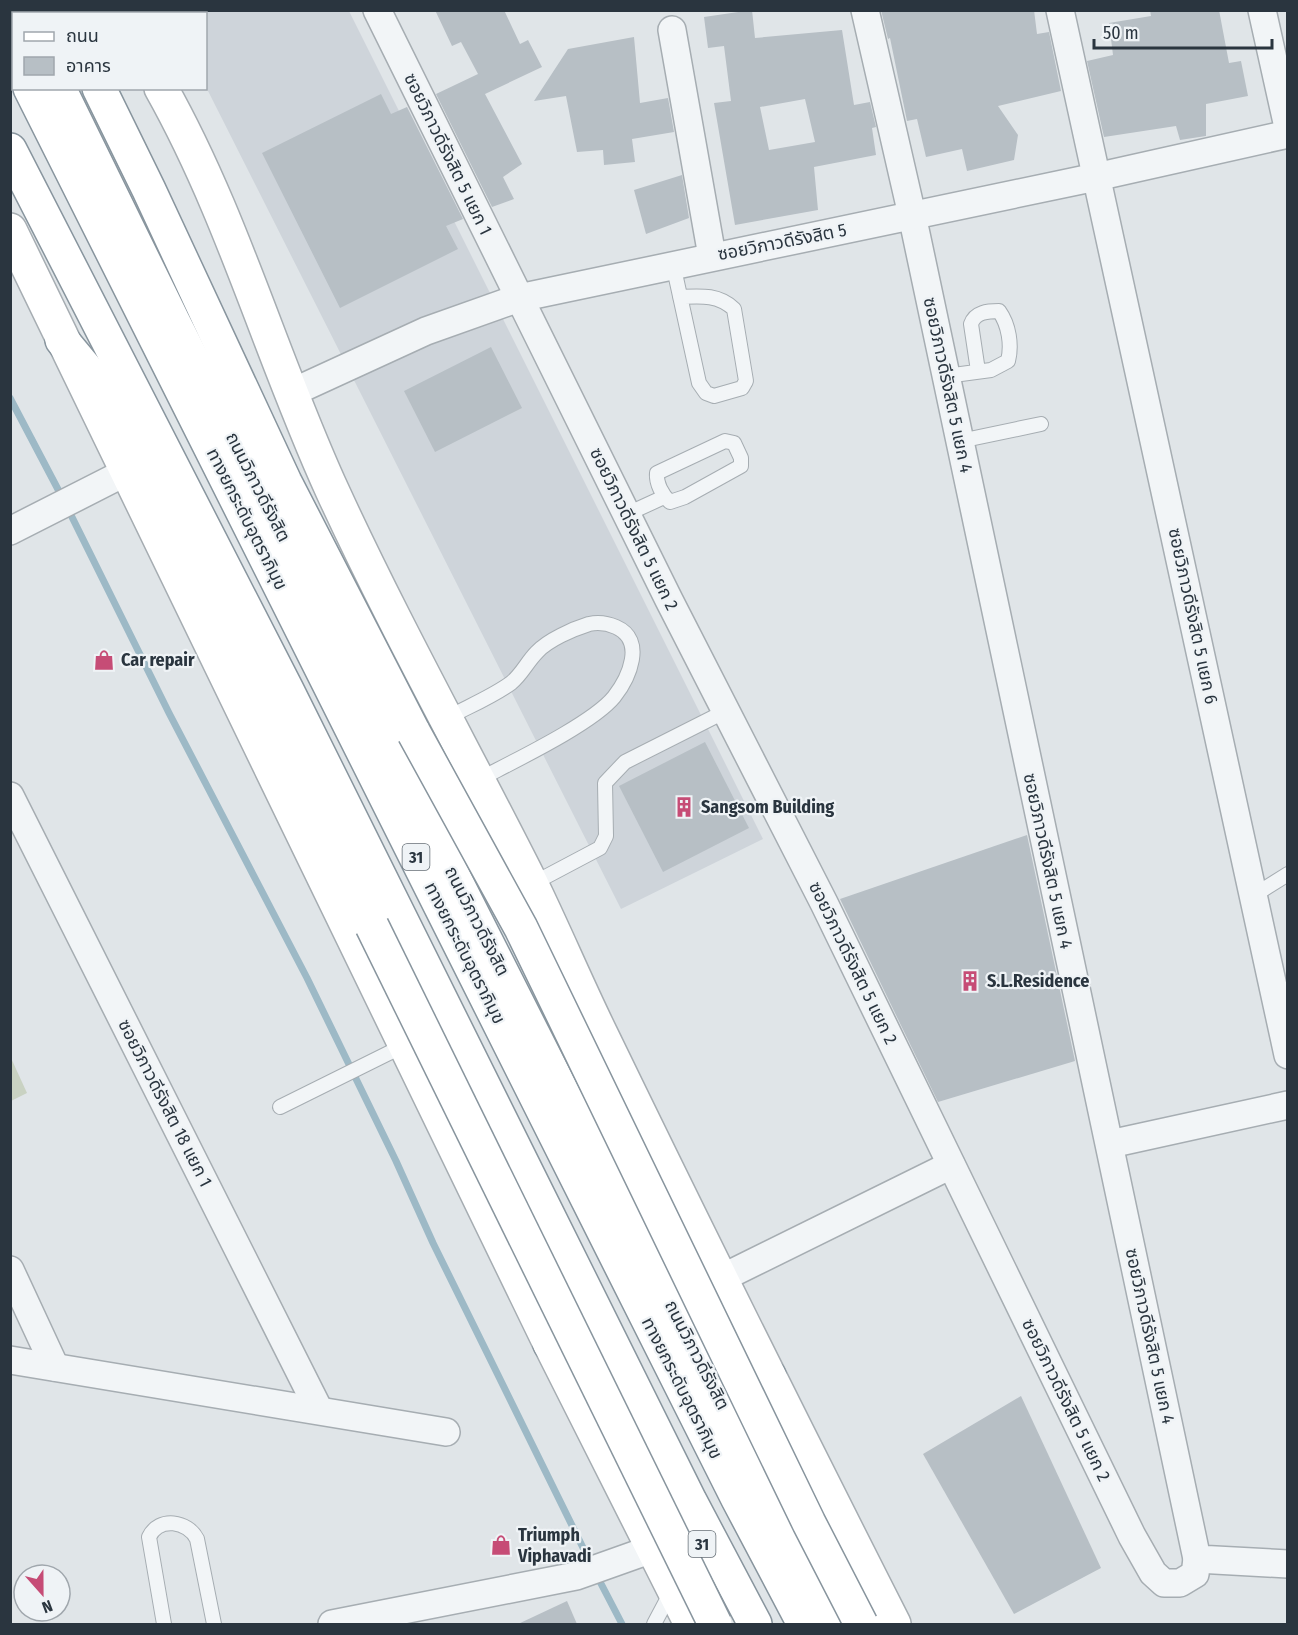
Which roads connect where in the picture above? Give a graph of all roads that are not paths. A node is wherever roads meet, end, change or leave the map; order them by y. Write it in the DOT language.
graph roads {
  1 [pos="376,10"];
  2 [pos="865,10"];
  3 [pos="1060,10"];
  4 [pos="1262,10"];
  5 [pos="672,30"];
  6 [pos="31,90"];
  7 [pos="60,90"];
  8 [pos="100,90"];
  9 [pos="162,90"];
  10 [pos="1287,127"];
  11 [pos="1287,134"];
  12 [pos="10,150"];
  13 [pos="10,160"];
  14 [pos="1096,177"];
  15 [pos="912,216"];
  16 [pos="10,230"];
  17 [pos="712,256"];
  18 [pos="673,264"];
  19 [pos="680,297"];
  20 [pos="519,298"];
  21 [pos="62,340"];
  22 [pos="978,371"];
  23 [pos="946,376"];
  24 [pos="291,393"];
  25 [pos="1041,424"];
  26 [pos="960,441"];
  27 [pos="126,472"];
  28 [pos="664,497"];
  29 [pos="627,514"];
  30 [pos="10,531"];
  31 [pos="726,711"];
  32 [pos="447,718"];
  33 [pos="478,780"];
  34 [pos="10,796"];
  35 [pos="18,832"];
  36 [pos="1287,874"];
  37 [pos="531,884"];
  38 [pos="1253,896"];
  39 [pos="405,1045"];
  40 [pos="1287,1055"];
  41 [pos="1287,1105"];
  42 [pos="280,1107"];
  43 [pos="1110,1144"];
  44 [pos="951,1165"];
  45 [pos="10,1270"];
  46 [pos="722,1278"];
  47 [pos="550,1344"];
  48 [pos="10,1360"];
  49 [pos="55,1367"];
  50 [pos="769,1376"];
  51 [pos="319,1410"];
  52 [pos="446,1432"];
  53 [pos="659,1463"];
  54 [pos="785,1533"];
  55 [pos="652,1549"];
  56 [pos="1197,1559"];
  57 [pos="1287,1564"];
  58 [pos="673,1590"];
  59 [pos="372,1621"];
  60 [pos="164,1624"];
  61 [pos="214,1624"];
  62 [pos="332,1624"];
  63 [pos="654,1624"];
  64 [pos="691,1624"];
  65 [pos="715,1624"];
  66 [pos="746,1624"];
  67 [pos="755,1624"];
  68 [pos="804,1624"];
  69 [pos="831,1624"];
  70 [pos="861,1624"];
  71 [pos="894,1624"];
  1 -- 20 [label="street, ซอยวิภาวดีรังสิต 5 แยก 1"];
  2 -- 15 [label="street, ซอยวิภาวดีรังสิต 5 แยก 4"];
  3 -- 14 [label="street, ซอยวิภาวดีรังสิต 5 แยก 6"];
  4 -- 10 [label="street"];
  5 -- 17 [label="street"];
  6 -- 68 [label="main road, ทางยกระดับอุตราภิมุข / 31"];
  7 -- 54 [label="main road, ถนนวิภาวดีรังสิต / 31"];
  8 -- 70 [label="main road, bridge"];
  9 -- 24 [label="main road"];
  11 -- 14 [label="street, ซอยวิภาวดีรังสิต 5"];
  12 -- 67 [label="main road, 31"];
  13 -- 53 [label="main road, 31"];
  14 -- 15 [label="street, ซอยวิภาวดีรังสิต 5"];
  14 -- 38 [label="street, ซอยวิภาวดีรังสิต 5 แยก 6"];
  15 -- 17 [label="street, ซอยวิภาวดีรังสิต 5"];
  15 -- 23 [label="street, ซอยวิภาวดีรังสิต 5 แยก 4"];
  16 -- 21 [label="main road"];
  17 -- 18 [label="street, ซอยวิภาวดีรังสิต 5"];
  18 -- 19 [label="lane"];
  18 -- 20 [label="street, ซอยวิภาวดีรังสิต 5"];
  19 -- 19 [label="lane"];
  20 -- 24 [label="street, ซอยวิภาวดีรังสิต 5"];
  20 -- 29 [label="street, ซอยวิภาวดีรังสิต 5 แยก 2"];
  21 -- 27 [label="main road"];
  21 -- 65 [label="main road, bridge"];
  22 -- 23 [label="lane"];
  23 -- 26 [label="street, ซอยวิภาวดีรังสิต 5 แยก 4"];
  24 -- 32 [label="main road"];
  25 -- 26 [label="lane"];
  26 -- 43 [label="street, ซอยวิภาวดีรังสิต 5 แยก 4"];
  27 -- 30 [label="street"];
  27 -- 39 [label="main road"];
  28 -- 28 [label="lane"];
  28 -- 29 [label="lane"];
  29 -- 31 [label="street, ซอยวิภาวดีรังสิต 5 แยก 2"];
  31 -- 37 [label="lane"];
  31 -- 44 [label="street, ซอยวิภาวดีรังสิต 5 แยก 2"];
  32 -- 33 [label="main road"];
  32 -- 33 [label="lane"];
  33 -- 37 [label="main road"];
  34 -- 35 [label="street, ซอยวิภาวดีรังสิต 18 แยก 1"];
  35 -- 51 [label="street, ซอยวิภาวดีรังสิต 18 แยก 1"];
  36 -- 38 [label="lane"];
  37 -- 46 [label="main road"];
  38 -- 40 [label="street, ซอยวิภาวดีรังสิต 5 แยก 6"];
  39 -- 42 [label="lane"];
  39 -- 47 [label="main road"];
  41 -- 43 [label="street"];
  43 -- 56 [label="street, ซอยวิภาวดีรังสิต 5 แยก 4"];
  44 -- 46 [label="street"];
  44 -- 56 [label="street, ซอยวิภาวดีรังสิต 5 แยก 2"];
  45 -- 49 [label="street"];
  46 -- 50 [label="main road"];
  47 -- 53 [label="main road"];
  47 -- 55 [label="main road"];
  48 -- 49 [label="street"];
  49 -- 51 [label="street"];
  50 -- 54 [label="main road"];
  50 -- 71 [label="main road"];
  51 -- 52 [label="street"];
  53 -- 66 [label="main road, 31"];
  54 -- 69 [label="main road, ถนนวิภาวดีรังสิต / 31"];
  55 -- 58 [label="main road"];
  55 -- 59 [label="street"];
  56 -- 57 [label="street"];
  58 -- 63 [label="lane"];
  58 -- 64 [label="main road"];
  59 -- 62 [label="street"];
  60 -- 61 [label="lane"];
}
